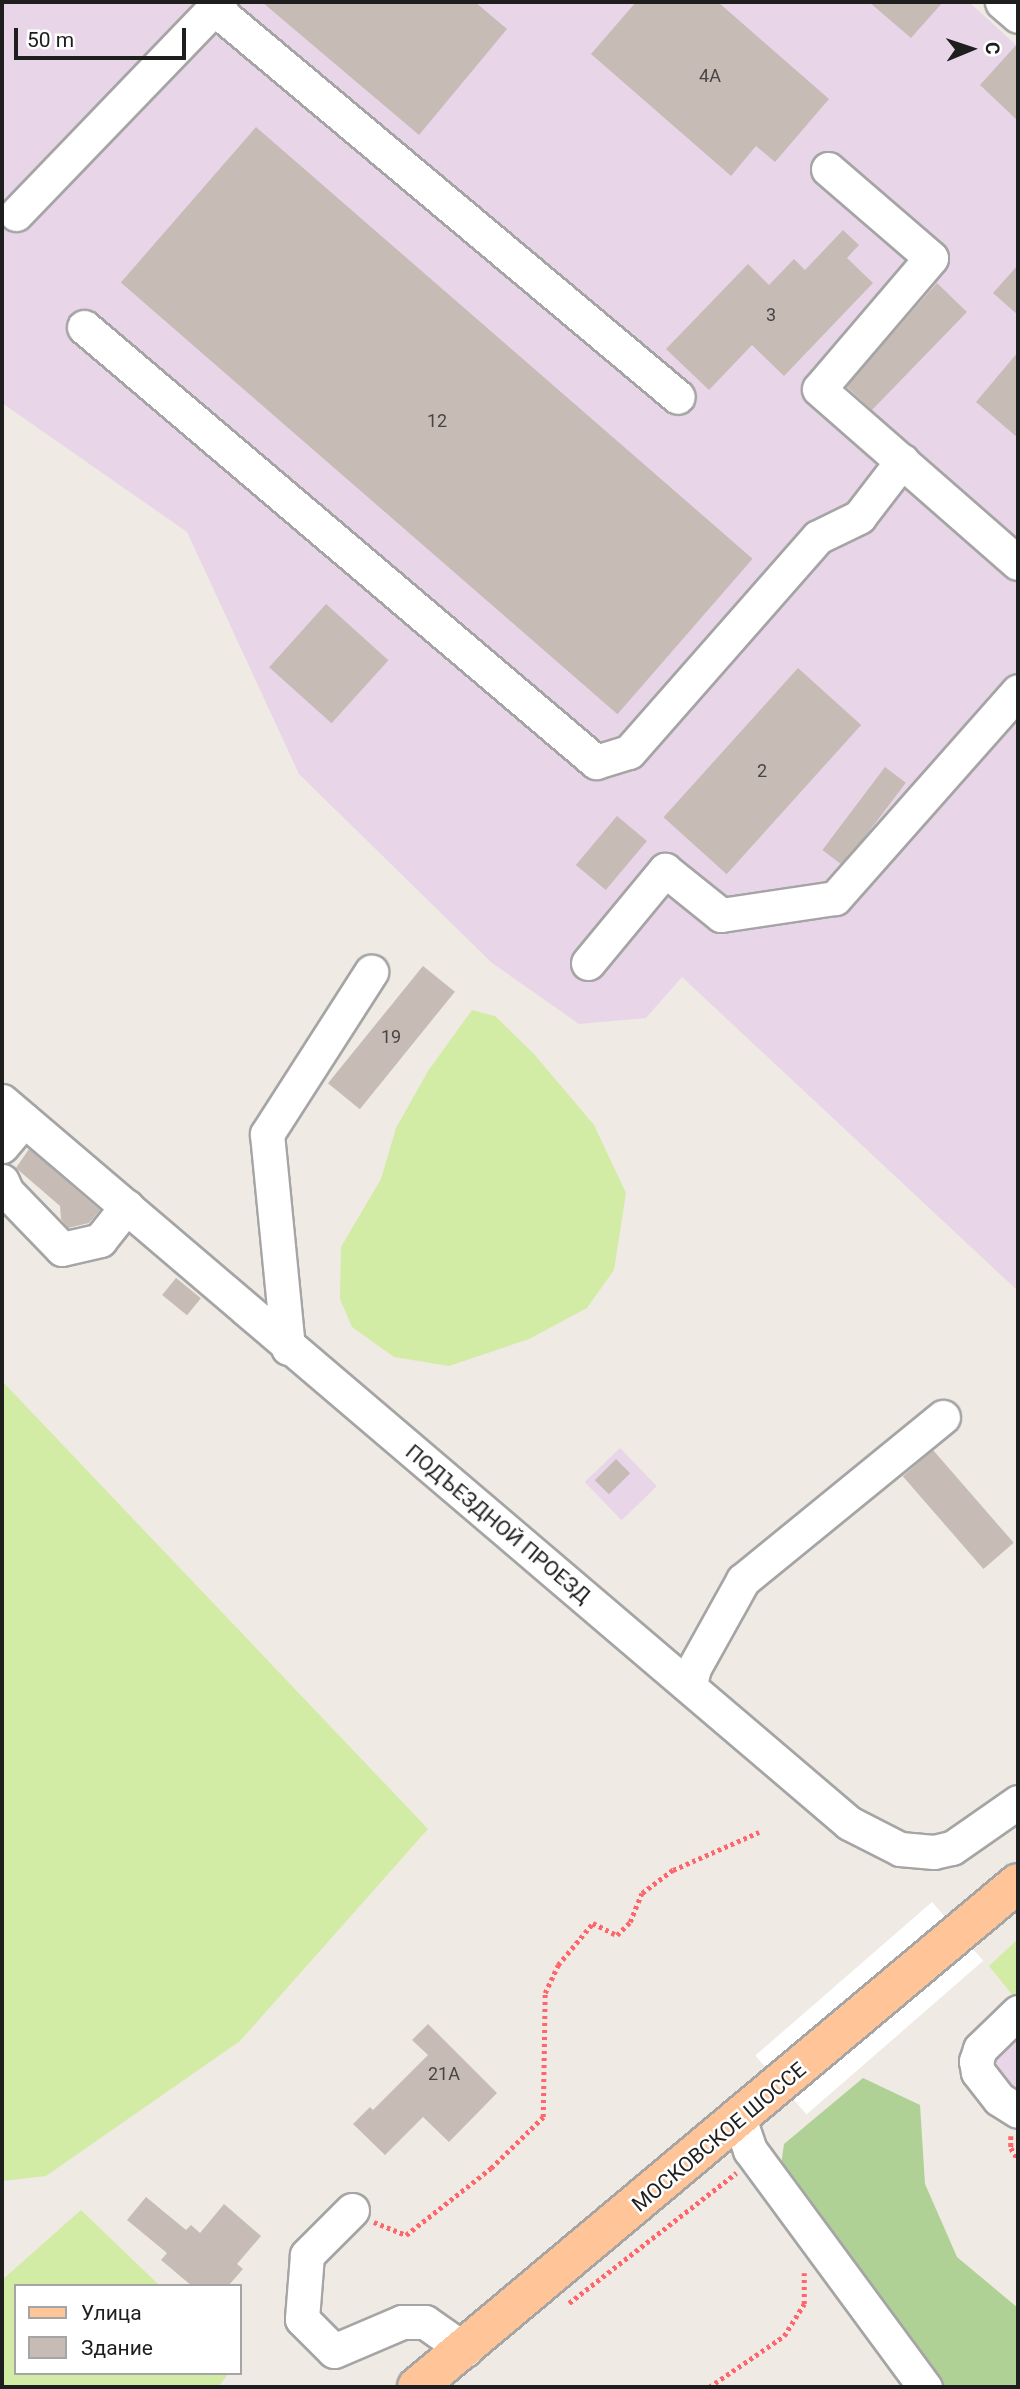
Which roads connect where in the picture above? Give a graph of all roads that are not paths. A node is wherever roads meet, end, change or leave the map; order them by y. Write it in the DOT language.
graph roads {
  1 [pos="1002,2"];
  2 [pos="217,5"];
  3 [pos="1018,16"];
  4 [pos="828,169"];
  5 [pos="16,214"];
  6 [pos="83,327"];
  7 [pos="678,397"];
  8 [pos="902,461"];
  9 [pos="1018,563"];
  10 [pos="1018,691"];
  11 [pos="588,963"];
  12 [pos="371,972"];
  13 [pos="13,1111"];
  14 [pos="2,1146"];
  15 [pos="2,1181"];
  16 [pos="127,1206"];
  17 [pos="288,1348"];
  18 [pos="943,1417"];
  19 [pos="690,1684"];
  20 [pos="1018,1802"];
  21 [pos="1018,1883"];
  22 [pos="1018,2012"];
  23 [pos="1018,2110"];
  24 [pos="740,2121"];
  25 [pos="352,2210"];
  26 [pos="465,2350"];
  27 [pos="418,2387"];
  28 [pos="925,2387"];
  1 -- 3 [label="street"];
  2 -- 5 [label="street"];
  2 -- 7 [label="street"];
  4 -- 8 [label="street"];
  6 -- 8 [label="street"];
  8 -- 9 [label="street"];
  10 -- 11 [label="street"];
  12 -- 17 [label="street"];
  13 -- 14 [label="street"];
  13 -- 16 [label="street, ПОДЪЕЗДНОЙ ПРОЕЗД"];
  15 -- 16 [label="street"];
  16 -- 17 [label="street, ПОДЪЕЗДНОЙ ПРОЕЗД"];
  17 -- 19 [label="street, ПОДЪЕЗДНОЙ ПРОЕЗД"];
  18 -- 19 [label="street"];
  19 -- 20 [label="street, ПОДЪЕЗДНОЙ ПРОЕЗД"];
  21 -- 24 [label="main road, МОСКОВСКОЕ ШОССЕ"];
  22 -- 23 [label="street"];
  24 -- 26 [label="main road, МОСКОВСКОЕ ШОССЕ"];
  24 -- 28 [label="street"];
  25 -- 26 [label="street"];
  26 -- 27 [label="main road, МОСКОВСКОЕ ШОССЕ"];
}
